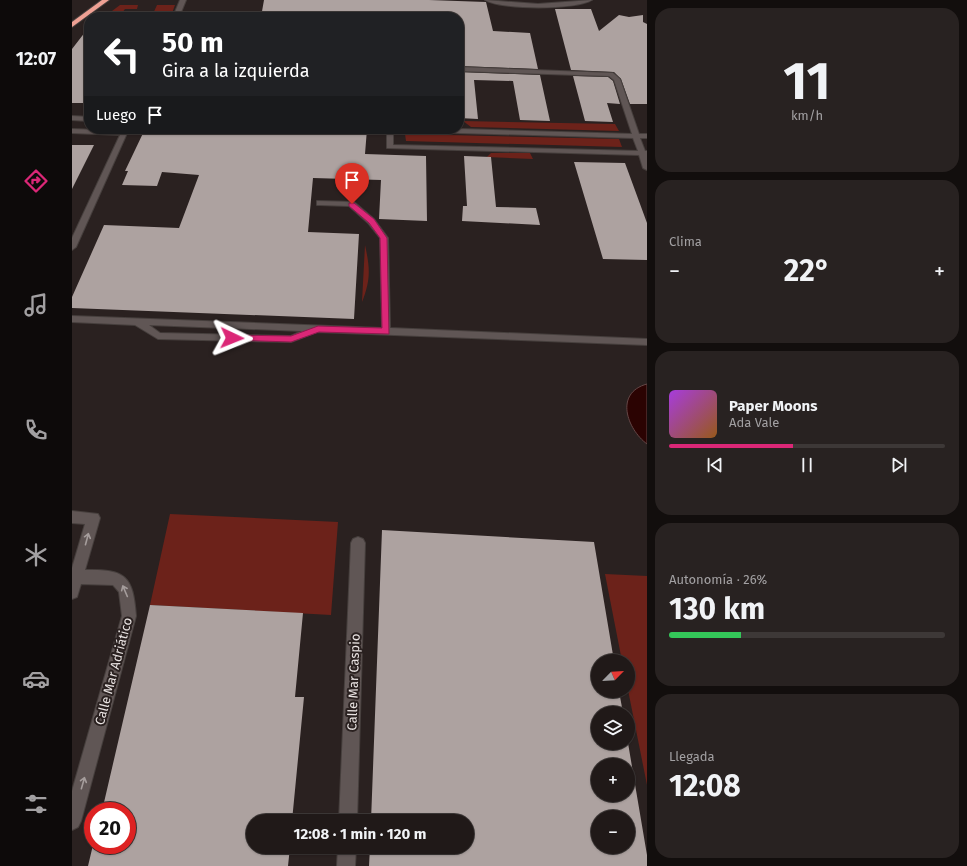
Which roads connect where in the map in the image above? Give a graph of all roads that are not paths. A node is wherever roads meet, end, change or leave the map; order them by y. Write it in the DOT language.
graph roads {
  1 [pos="106,0"];
  2 [pos="183,0"];
  3 [pos="488,0"];
  4 [pos="589,0"];
  5 [pos="90,12"];
  6 [pos="178,12"];
  7 [pos="84,16"];
  8 [pos="72,25"];
  9 [pos="464,69"];
  10 [pos="72,118"];
  11 [pos="84,119"];
  12 [pos="72,131"];
  13 [pos="84,131"];
  14 [pos="464,131"];
  15 [pos="123,134"];
  16 [pos="390,134"];
  17 [pos="636,136"];
  18 [pos="647,136"];
  19 [pos="644,153"];
  20 [pos="647,168"];
  21 [pos="320,203"];
  22 [pos="72,246"];
  23 [pos="72,319"];
  24 [pos="137,322"];
  25 [pos="318,329"];
  26 [pos="386,332"];
  27 [pos="647,342"];
  28 [pos="72,517"];
  29 [pos="358,543"];
  30 [pos="77,577"];
  31 [pos="72,592"];
  32 [pos="348,814"];
  33 [pos="72,821"];
  34 [pos="347,854"];
  35 [pos="346,866"];
  1 -- 5 [label="highway"];
  2 -- 6 [label="lane"];
  3 -- 4 [label="lane"];
  7 -- 8 [label="highway"];
  9 -- 17 [label="lane"];
  10 -- 11 [label="lane"];
  12 -- 13 [label="lane"];
  14 -- 17 [label="lane"];
  15 -- 22 [label="lane"];
  16 -- 19 [label="lane"];
  17 -- 18 [label="lane"];
  17 -- 19 [label="lane"];
  19 -- 20 [label="lane"];
  21 -- 26 [label="lane"];
  23 -- 24 [label="lane"];
  24 -- 25 [label="lane"];
  24 -- 25 [label="lane"];
  25 -- 26 [label="lane"];
  26 -- 27 [label="lane"];
  30 -- 28 [label="street, one-way"];
  29 -- 32 [label="street, Calle Mar Caspio"];
  30 -- 31 [label="street"];
  33 -- 30 [label="street, Calle Mar Adriático, one-way"];
  34 -- 35 [label="street"];
}
